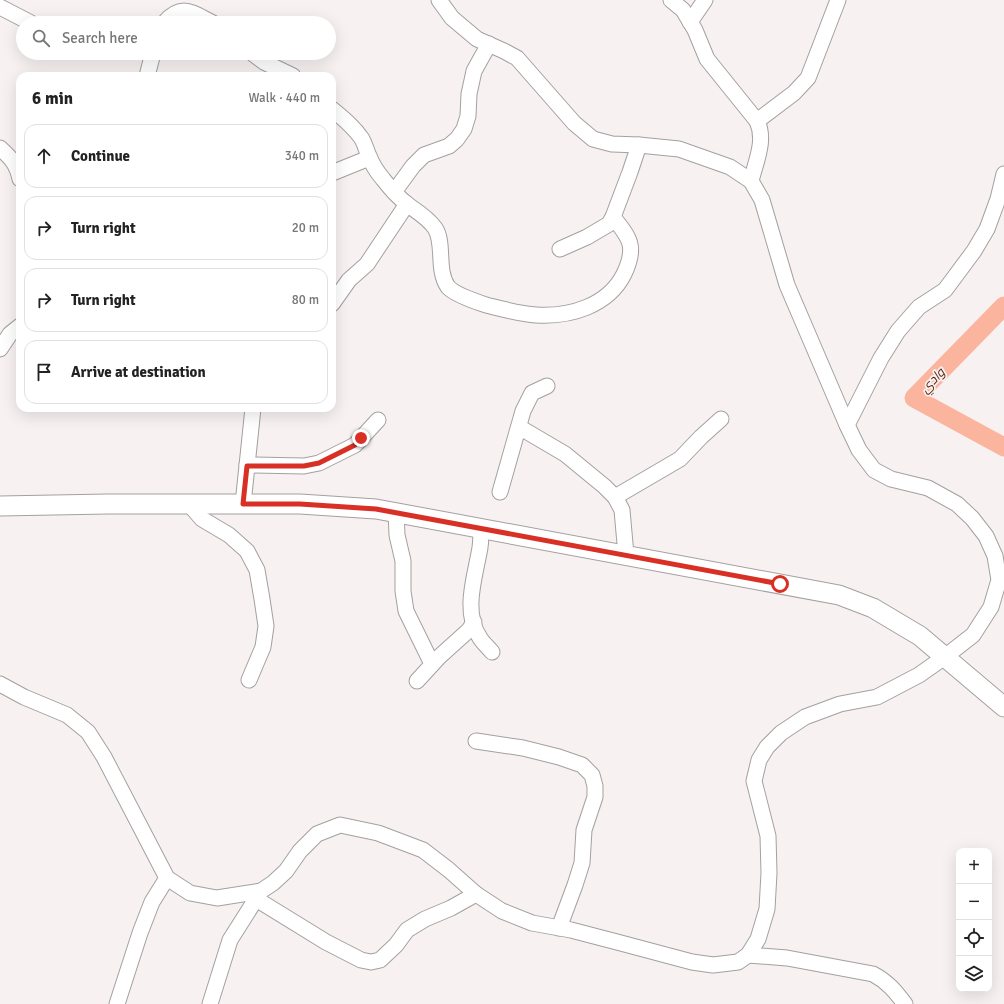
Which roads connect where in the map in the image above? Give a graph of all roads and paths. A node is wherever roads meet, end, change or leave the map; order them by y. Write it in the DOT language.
graph roads {
  1 [pos="439,0"];
  2 [pos="671,0"];
  3 [pos="705,0"];
  4 [pos="838,0"];
  5 [pos="0,7"];
  6 [pos="17,16"];
  7 [pos="170,16"];
  8 [pos="199,16"];
  9 [pos="690,22"];
  10 [pos="489,44"];
  11 [pos="150,60"];
  12 [pos="261,60"];
  13 [pos="148,72"];
  14 [pos="285,72"];
  15 [pos="336,112"];
  16 [pos="757,121"];
  17 [pos="639,144"];
  18 [pos="0,148"];
  19 [pos="369,158"];
  20 [pos="16,168"];
  21 [pos="336,171"];
  22 [pos="1004,174"];
  23 [pos="751,181"];
  24 [pos="394,192"];
  25 [pos="407,204"];
  26 [pos="613,217"];
  27 [pos="560,249"];
  28 [pos="336,298"];
  29 [pos="16,329"];
  30 [pos="0,349"];
  31 [pos="547,386"];
  32 [pos="253,412"];
  33 [pos="721,419"];
  34 [pos="378,420"];
  35 [pos="847,426"];
  36 [pos="519,427"];
  37 [pos="247,466"];
  38 [pos="500,492"];
  39 [pos="615,497"];
  40 [pos="189,504"];
  41 [pos="243,504"];
  42 [pos="0,506"];
  43 [pos="396,512"];
  44 [pos="482,528"];
  45 [pos="626,555"];
  46 [pos="997,609"];
  47 [pos="474,622"];
  48 [pos="492,652"];
  49 [pos="946,656"];
  50 [pos="432,664"];
  51 [pos="249,680"];
  52 [pos="417,681"];
  53 [pos="0,684"];
  54 [pos="1004,707"];
  55 [pos="476,741"];
  56 [pos="167,878"];
  57 [pos="476,894"];
  58 [pos="258,895"];
  59 [pos="559,928"];
  60 [pos="748,955"];
  61 [pos="117,1004"];
  62 [pos="210,1004"];
  63 [pos="905,1004"];
  1 -- 10 [label="street"];
  2 -- 9 [label="street"];
  3 -- 9 [label="street"];
  4 -- 16 [label="street"];
  5 -- 6 [label="street"];
  7 -- 8 [label="street"];
  9 -- 16 [label="street"];
  10 -- 17 [label="street"];
  10 -- 24 [label="street"];
  11 -- 13 [label="street"];
  12 -- 14 [label="street"];
  15 -- 19 [label="street"];
  16 -- 23 [label="street"];
  17 -- 23 [label="street"];
  17 -- 26 [label="street"];
  18 -- 20 [label="street"];
  19 -- 21 [label="street"];
  19 -- 24 [label="street"];
  22 -- 35 [label="street"];
  23 -- 35 [label="street"];
  24 -- 25 [label="street"];
  25 -- 26 [label="street"];
  25 -- 28 [label="street"];
  26 -- 27 [label="street"];
  29 -- 30 [label="street"];
  31 -- 36 [label="street"];
  32 -- 37 [label="street"];
  33 -- 39 [label="street"];
  34 -- 37 [label="street"];
  35 -- 46 [label="street"];
  36 -- 38 [label="street"];
  36 -- 39 [label="street"];
  37 -- 41 [label="street"];
  39 -- 45 [label="street"];
  40 -- 41 [label="main road"];
  40 -- 42 [label="main road"];
  40 -- 51 [label="street"];
  41 -- 43 [label="main road"];
  43 -- 44 [label="main road"];
  43 -- 50 [label="street"];
  44 -- 45 [label="main road"];
  44 -- 47 [label="street"];
  45 -- 49 [label="main road"];
  46 -- 49 [label="street"];
  47 -- 48 [label="street"];
  47 -- 50 [label="street"];
  49 -- 54 [label="main road"];
  49 -- 60 [label="street"];
  50 -- 52 [label="street"];
  53 -- 56 [label="street"];
  55 -- 59 [label="street"];
  56 -- 58 [label="street"];
  56 -- 61 [label="street"];
  57 -- 58 [label="street"];
  57 -- 58 [label="street"];
  57 -- 59 [label="street"];
  58 -- 62 [label="street"];
  59 -- 60 [label="street"];
  60 -- 63 [label="street"];
}
